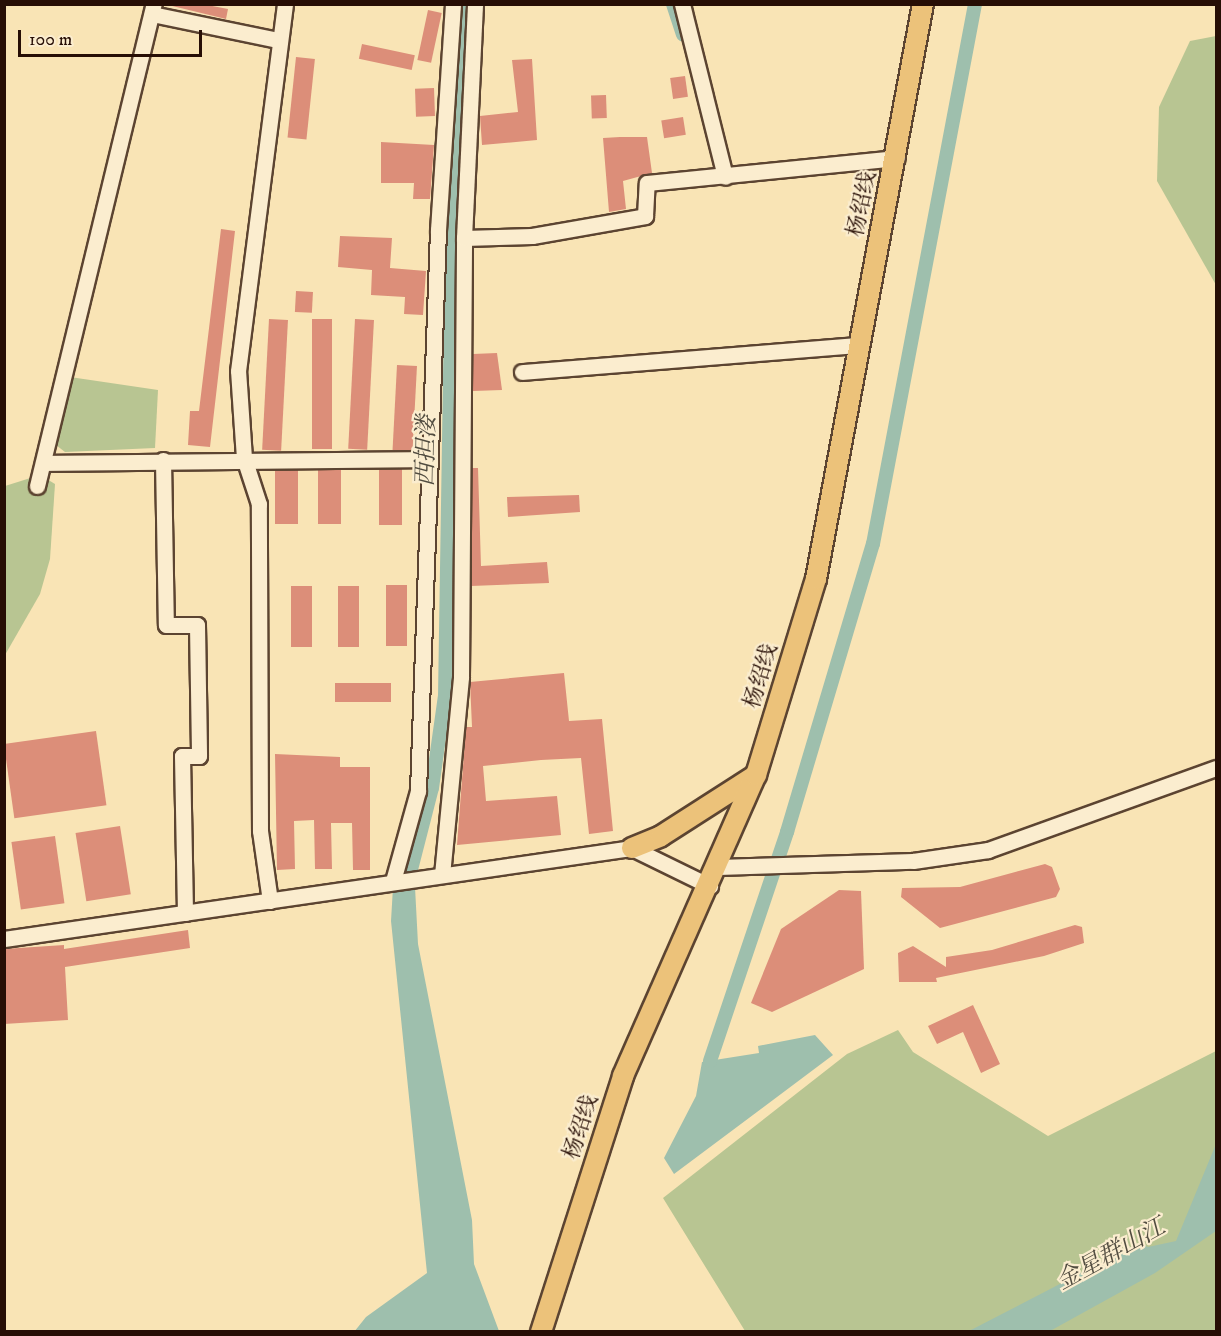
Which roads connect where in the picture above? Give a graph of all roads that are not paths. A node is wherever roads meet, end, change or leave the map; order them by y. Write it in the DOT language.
graph roads {
  1 [pos="285,4"];
  2 [pos="453,4"];
  3 [pos="475,4"];
  4 [pos="682,4"];
  5 [pos="923,4"];
  6 [pos="153,9"];
  7 [pos="279,40"];
  8 [pos="897,158"];
  9 [pos="725,177"];
  10 [pos="464,238"];
  11 [pos="856,345"];
  12 [pos="522,372"];
  13 [pos="244,458"];
  14 [pos="428,459"];
  15 [pos="163,460"];
  16 [pos="45,463"];
  17 [pos="37,486"];
  18 [pos="1216,768"];
  19 [pos="756,775"];
  20 [pos="632,848"];
  21 [pos="718,867"];
  22 [pos="442,875"];
  23 [pos="393,881"];
  24 [pos="710,886"];
  25 [pos="270,901"];
  26 [pos="184,913"];
  27 [pos="4,939"];
  28 [pos="541,1332"];
  1 -- 7 [label="street"];
  2 -- 14 [label="street"];
  3 -- 10 [label="street"];
  4 -- 9 [label="street"];
  5 -- 8 [label="main road, 杨绍线"];
  6 -- 7 [label="street"];
  6 -- 16 [label="street"];
  7 -- 13 [label="street"];
  8 -- 9 [label="street"];
  8 -- 11 [label="main road, 杨绍线"];
  9 -- 10 [label="street"];
  10 -- 22 [label="street"];
  11 -- 12 [label="street"];
  11 -- 19 [label="main road, 杨绍线"];
  13 -- 14 [label="street"];
  13 -- 15 [label="street"];
  13 -- 25 [label="street"];
  14 -- 23 [label="street"];
  15 -- 16 [label="street"];
  15 -- 26 [label="street"];
  16 -- 17 [label="street"];
  18 -- 21 [label="street"];
  19 -- 20 [label="main road"];
  19 -- 21 [label="main road, 杨绍线"];
  20 -- 22 [label="street"];
  20 -- 24 [label="street"];
  21 -- 24 [label="main road, 杨绍线"];
  22 -- 23 [label="street"];
  23 -- 25 [label="street"];
  24 -- 28 [label="main road, 杨绍线"];
  25 -- 26 [label="street"];
  26 -- 27 [label="street"];
}
